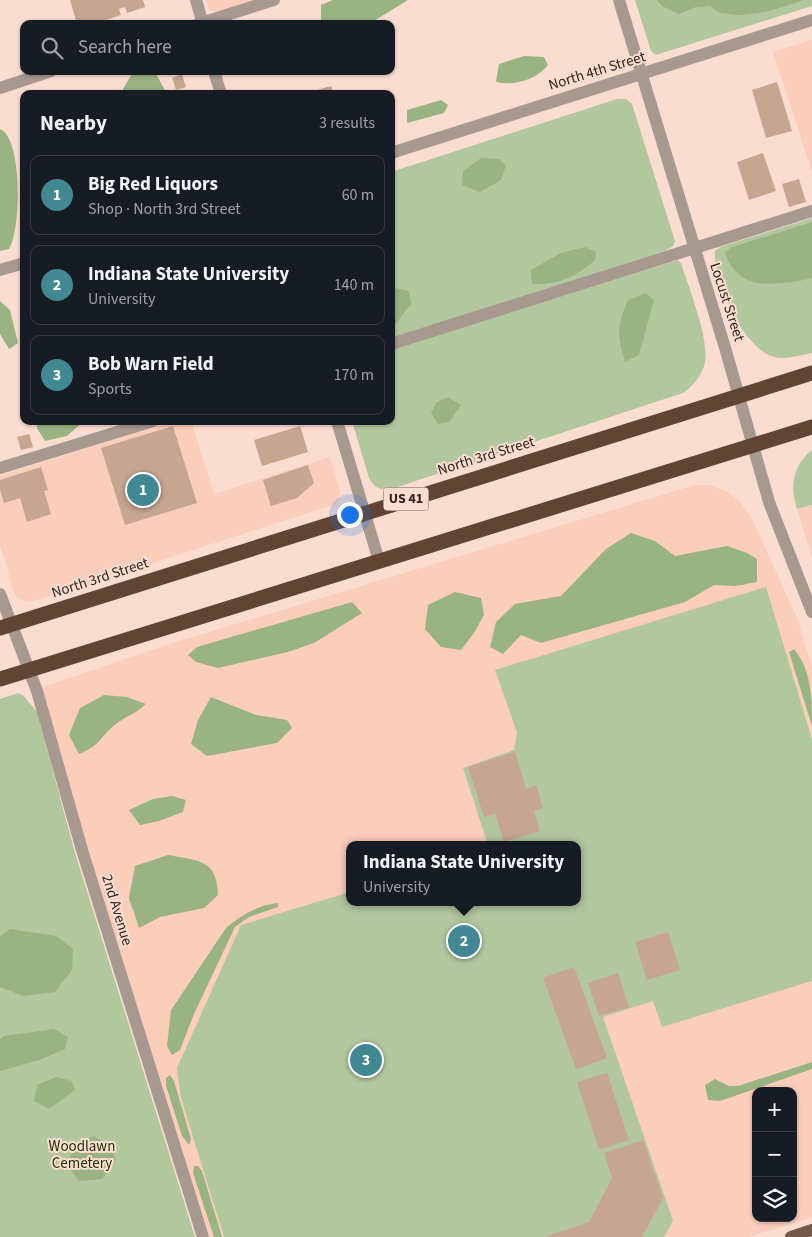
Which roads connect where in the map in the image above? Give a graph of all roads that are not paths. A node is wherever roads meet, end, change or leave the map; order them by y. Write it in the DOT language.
graph roads {
  1 [pos="196,0"];
  2 [pos="274,0"];
  3 [pos="619,0"];
  4 [pos="200,20"];
  5 [pos="211,20"];
  6 [pos="812,20"];
  7 [pos="642,74"];
  8 [pos="40,75"];
  9 [pos="215,75"];
  10 [pos="0,88"];
  11 [pos="220,90"];
  12 [pos="395,152"];
  13 [pos="812,211"];
  14 [pos="693,248"];
  15 [pos="20,264"];
  16 [pos="0,270"];
  17 [pos="395,343"];
  18 [pos="812,373"];
  19 [pos="738,395"];
  20 [pos="140,425"];
  21 [pos="338,425"];
  22 [pos="812,428"];
  23 [pos="753,445"];
  24 [pos="0,468"];
  25 [pos="364,512"];
  26 [pos="379,561"];
  27 [pos="0,594"];
  28 [pos="812,612"];
  29 [pos="6,626"];
  30 [pos="29,670"];
  31 [pos="0,680"];
  32 [pos="812,1230"];
  33 [pos="203,1237"];
  34 [pos="791,1237"];
  1 -- 4 [label="street"];
  2 -- 5 [label="street"];
  3 -- 7 [label="street, Locust Street"];
  6 -- 7 [label="street, North 4th Street"];
  7 -- 12 [label="street, North 4th Street"];
  7 -- 14 [label="street, Locust Street"];
  8 -- 10 [label="street"];
  9 -- 11 [label="street"];
  13 -- 14 [label="street"];
  14 -- 17 [label="street"];
  14 -- 19 [label="street, Locust Street"];
  15 -- 16 [label="street"];
  18 -- 19 [label="highway, North 3rd Street / US 41"];
  19 -- 23 [label="street, Locust Street"];
  19 -- 25 [label="highway, North 3rd Street / US 41"];
  20 -- 24 [label="street"];
  21 -- 25 [label="street"];
  22 -- 23 [label="highway"];
  23 -- 26 [label="highway"];
  23 -- 28 [label="street, Locust Street"];
  25 -- 26 [label="street"];
  25 -- 29 [label="highway, North 3rd Street / US 41"];
  26 -- 30 [label="highway"];
  27 -- 29 [label="street, 2nd Avenue"];
  29 -- 30 [label="street, 2nd Avenue"];
  30 -- 31 [label="highway"];
  30 -- 33 [label="street, 2nd Avenue"];
  32 -- 34 [label="main road"];
}
